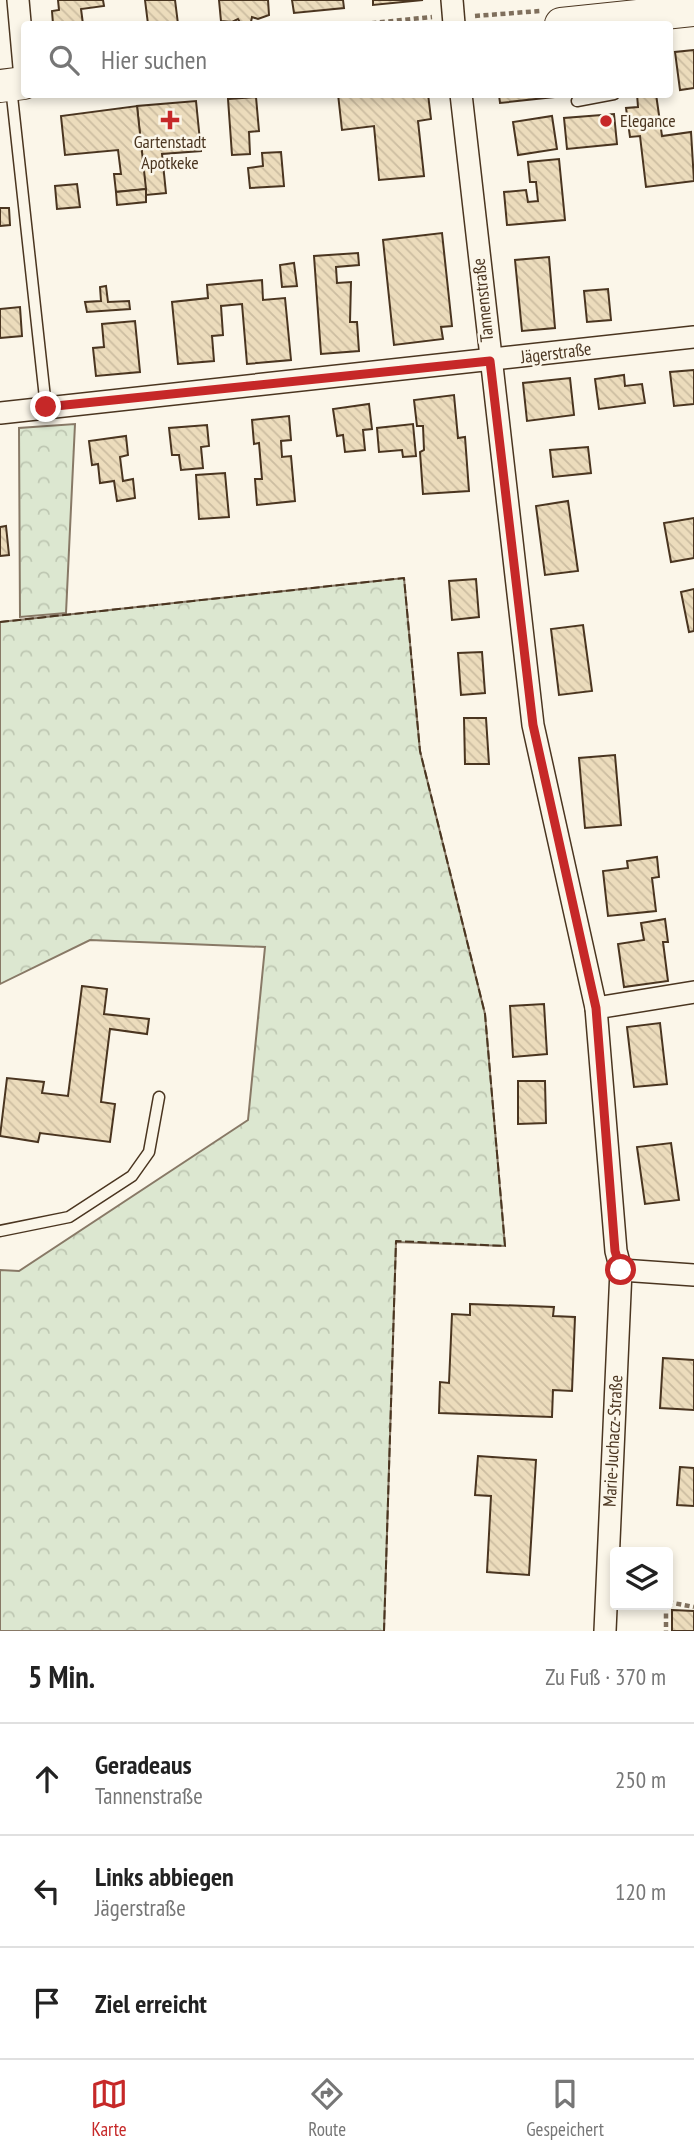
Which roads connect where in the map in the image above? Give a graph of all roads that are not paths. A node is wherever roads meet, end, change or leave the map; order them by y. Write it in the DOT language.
graph roads {
  1 [pos="18,0"];
  2 [pos="686,7"];
  3 [pos="615,21"];
  4 [pos="15,80"];
  5 [pos="461,98"];
  6 [pos="593,98"];
  7 [pos="577,101"];
  8 [pos="694,337"];
  9 [pos="490,361"];
  10 [pos="46,407"];
  11 [pos="0,413"];
  12 [pos="694,992"];
  13 [pos="596,1008"];
  14 [pos="159,1097"];
  15 [pos="0,1231"];
  16 [pos="618,1261"];
  17 [pos="694,1275"];
  18 [pos="605,1631"];
  1 -- 4 [label="street"];
  2 -- 3 [label="street"];
  4 -- 10 [label="lane"];
  5 -- 9 [label="street, Tannenstraße"];
  6 -- 7 [label="lane"];
  8 -- 9 [label="street, Jägerstraße"];
  9 -- 10 [label="street, Jägerstraße"];
  9 -- 13 [label="street, Tannenstraße"];
  10 -- 11 [label="street, Jägerstraße"];
  12 -- 13 [label="street"];
  13 -- 16 [label="street, Tannenstraße"];
  14 -- 15 [label="lane"];
  16 -- 17 [label="street"];
  16 -- 18 [label="street, Marie-Juchacz-Straße"];
}
